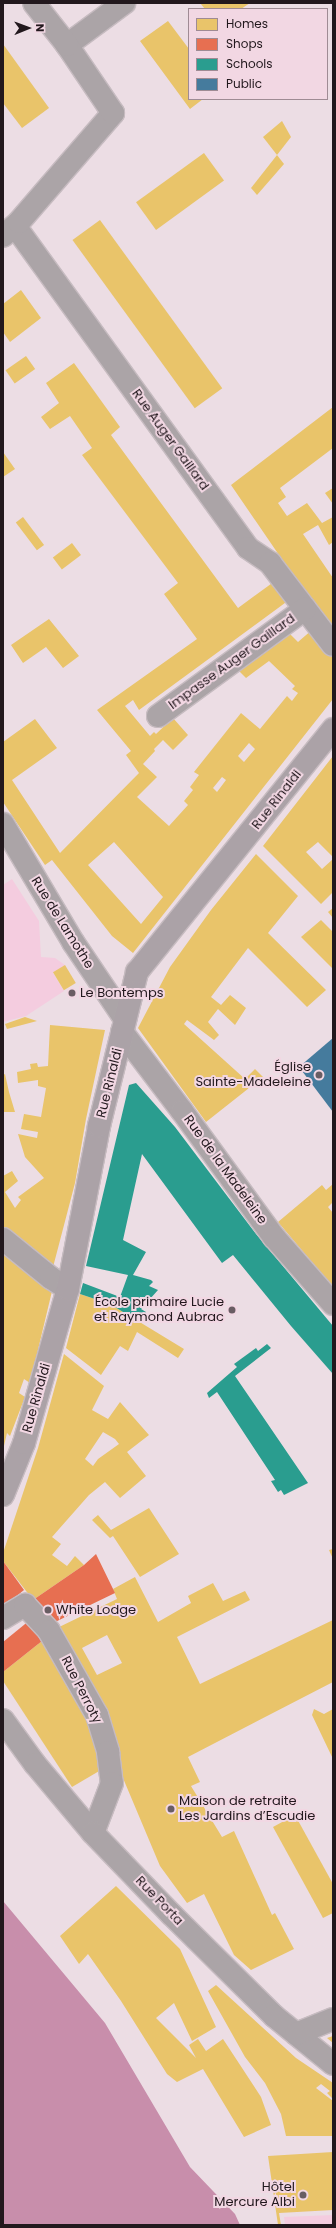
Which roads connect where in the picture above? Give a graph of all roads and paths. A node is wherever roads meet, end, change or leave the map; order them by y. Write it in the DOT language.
graph roads {
  1 [pos="34,3"];
  2 [pos="124,3"];
  3 [pos="67,45"];
  4 [pos="9,231"];
  5 [pos="305,609"];
  6 [pos="333,646"];
  7 [pos="158,716"];
  8 [pos="333,729"];
  9 [pos="3,824"];
  10 [pos="124,1026"];
  11 [pos="3,1239"];
  12 [pos="68,1289"];
  13 [pos="333,1304"];
  14 [pos="3,1495"];
  15 [pos="3,1618"];
  16 [pos="3,1720"];
  17 [pos="93,1833"];
  18 [pos="333,2019"];
  19 [pos="296,2034"];
  20 [pos="333,2064"];
  1 -- 3 [label="street"];
  2 -- 3 [label="street"];
  3 -- 4 [label="street"];
  4 -- 5 [label="street, Rue Auger Gaillard"];
  5 -- 6 [label="street, Rue Auger Gaillard"];
  5 -- 7 [label="street, Impasse Auger Gaillard"];
  8 -- 10 [label="street, Rue Rinaldi"];
  9 -- 10 [label="street, Rue de Lamothe"];
  10 -- 12 [label="street, Rue Rinaldi"];
  10 -- 13 [label="street, Rue de la Madeleine"];
  11 -- 12 [label="street"];
  12 -- 14 [label="street, Rue Rinaldi"];
  15 -- 17 [label="street, Rue Perroty"];
  16 -- 17 [label="street, Rue Porta"];
  17 -- 19 [label="street, Rue Porta"];
  18 -- 19 [label="street"];
  19 -- 20 [label="street, Rue Porta"];
}
